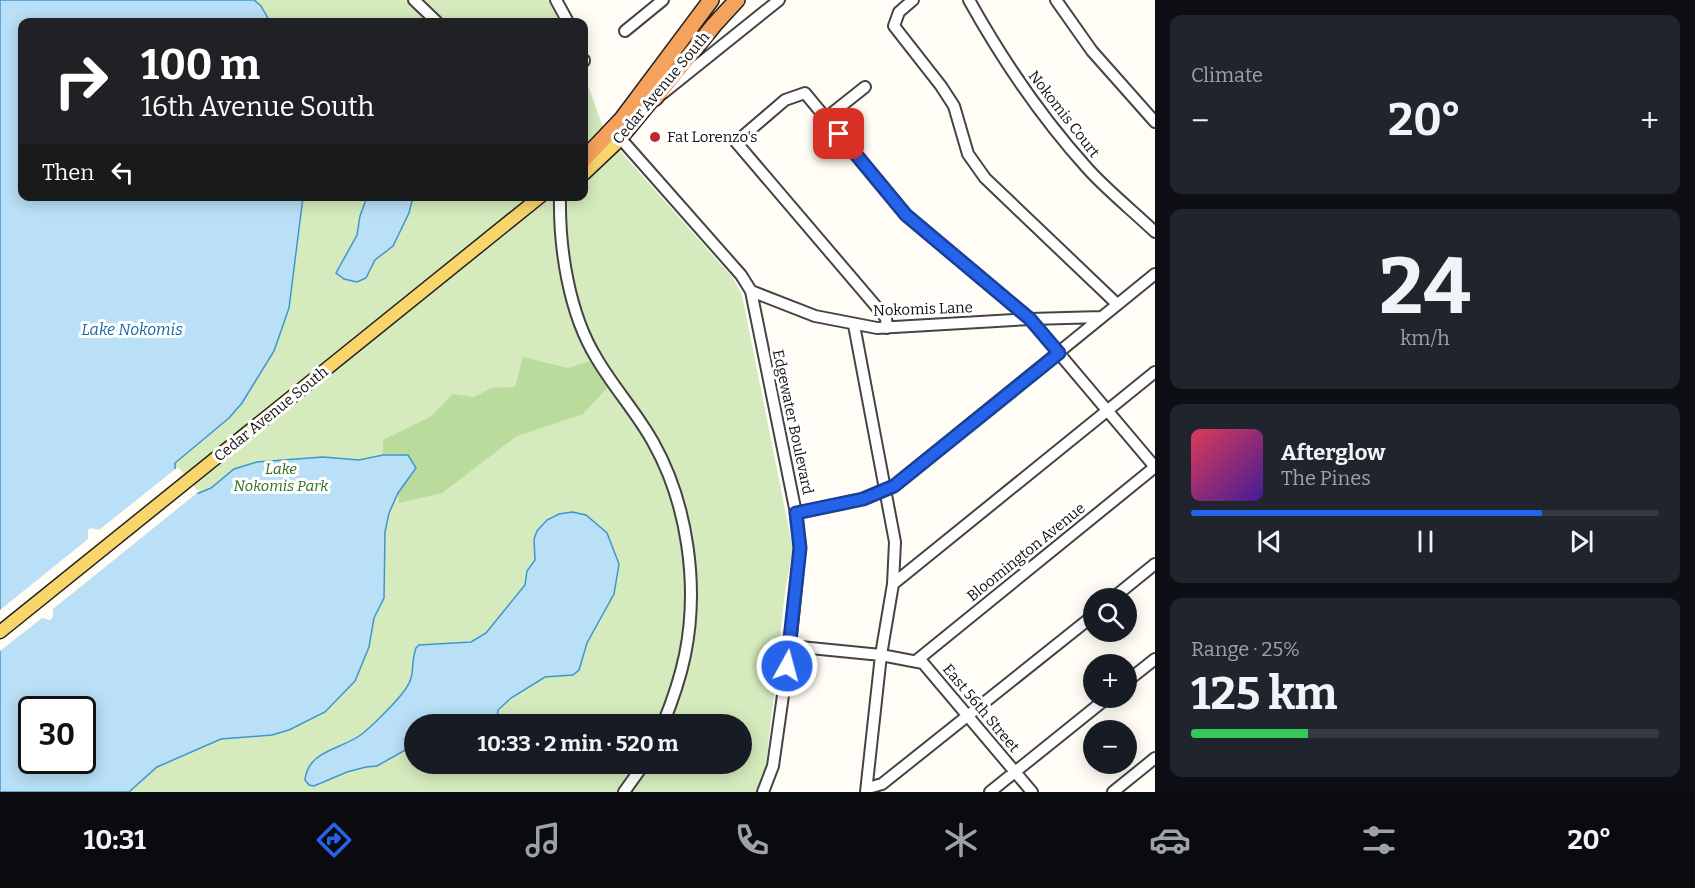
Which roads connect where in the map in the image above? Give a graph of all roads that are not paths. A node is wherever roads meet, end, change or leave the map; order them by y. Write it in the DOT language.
graph roads {
  1 [pos="414,0"];
  2 [pos="556,0"];
  3 [pos="663,0"];
  4 [pos="711,0"];
  5 [pos="737,0"];
  6 [pos="779,0"];
  7 [pos="913,0"];
  8 [pos="969,0"];
  9 [pos="1056,0"];
  10 [pos="433,18"];
  11 [pos="566,18"];
  12 [pos="625,30"];
  13 [pos="865,87"];
  14 [pos="655,98"];
  15 [pos="826,118"];
  16 [pos="1155,122"];
  17 [pos="621,139"];
  18 [pos="588,155"];
  19 [pos="588,170"];
  20 [pos="535,201"];
  21 [pos="560,201"];
  22 [pos="1155,232"];
  23 [pos="1155,274"];
  24 [pos="751,291"];
  25 [pos="1117,304"];
  26 [pos="1102,317"];
  27 [pos="1030,319"];
  28 [pos="854,325"];
  29 [pos="887,328"];
  30 [pos="1059,353"];
  31 [pos="1155,372"];
  32 [pos="1108,410"];
  33 [pos="1155,467"];
  34 [pos="884,491"];
  35 [pos="796,513"];
  36 [pos="1155,564"];
  37 [pos="893,584"];
  38 [pos="1125,588"];
  39 [pos="1083,624"];
  40 [pos="0,632"];
  41 [pos="790,646"];
  42 [pos="881,655"];
  43 [pos="1155,659"];
  44 [pos="916,661"];
  45 [pos="1137,673"];
  46 [pos="1095,708"];
  47 [pos="666,714"];
  48 [pos="969,716"];
  49 [pos="1155,758"];
  50 [pos="1015,772"];
  51 [pos="637,774"];
  52 [pos="867,790"];
  53 [pos="624,792"];
  54 [pos="763,792"];
  55 [pos="990,792"];
  56 [pos="1032,792"];
  57 [pos="1113,792"];
  1 -- 10 [label="street"];
  2 -- 11 [label="street"];
  3 -- 12 [label="street"];
  4 -- 18 [label="highway, Cedar Avenue South"];
  5 -- 14 [label="highway, Cedar Avenue South"];
  6 -- 14 [label="street"];
  7 -- 25 [label="street"];
  8 -- 22 [label="street, Nokomis Court"];
  9 -- 16 [label="street"];
  13 -- 15 [label="street"];
  14 -- 17 [label="main road, Cedar Avenue South"];
  15 -- 27 [label="street"];
  15 -- 29 [label="street"];
  17 -- 19 [label="main road, Cedar Avenue South"];
  17 -- 24 [label="street, Edgewater Boulevard"];
  20 -- 40 [label="main road, Cedar Avenue South"];
  21 -- 47 [label="street"];
  23 -- 25 [label="street"];
  24 -- 28 [label="street, Nokomis Lane"];
  24 -- 35 [label="street, Edgewater Boulevard"];
  25 -- 26 [label="street"];
  26 -- 27 [label="street, Nokomis Lane"];
  26 -- 30 [label="street"];
  27 -- 29 [label="street, Nokomis Lane"];
  27 -- 30 [label="street"];
  28 -- 29 [label="street, Nokomis Lane"];
  28 -- 34 [label="street"];
  30 -- 32 [label="street"];
  30 -- 34 [label="street"];
  31 -- 32 [label="street"];
  32 -- 33 [label="street"];
  32 -- 37 [label="street"];
  33 -- 44 [label="street, Bloomington Avenue"];
  34 -- 35 [label="street"];
  34 -- 37 [label="street"];
  35 -- 41 [label="street, Edgewater Boulevard"];
  36 -- 38 [label="street"];
  37 -- 42 [label="street"];
  39 -- 48 [label="street"];
  41 -- 42 [label="street"];
  41 -- 54 [label="street, Edgewater Boulevard"];
  42 -- 44 [label="street"];
  42 -- 52 [label="street"];
  43 -- 45 [label="street"];
  44 -- 48 [label="street, East 56th Street"];
  46 -- 50 [label="street"];
  48 -- 50 [label="street, East 56th Street"];
  48 -- 52 [label="street"];
  49 -- 57 [label="street"];
  50 -- 55 [label="street"];
  50 -- 56 [label="street, East 56th Street"];
  51 -- 53 [label="street"];
}
